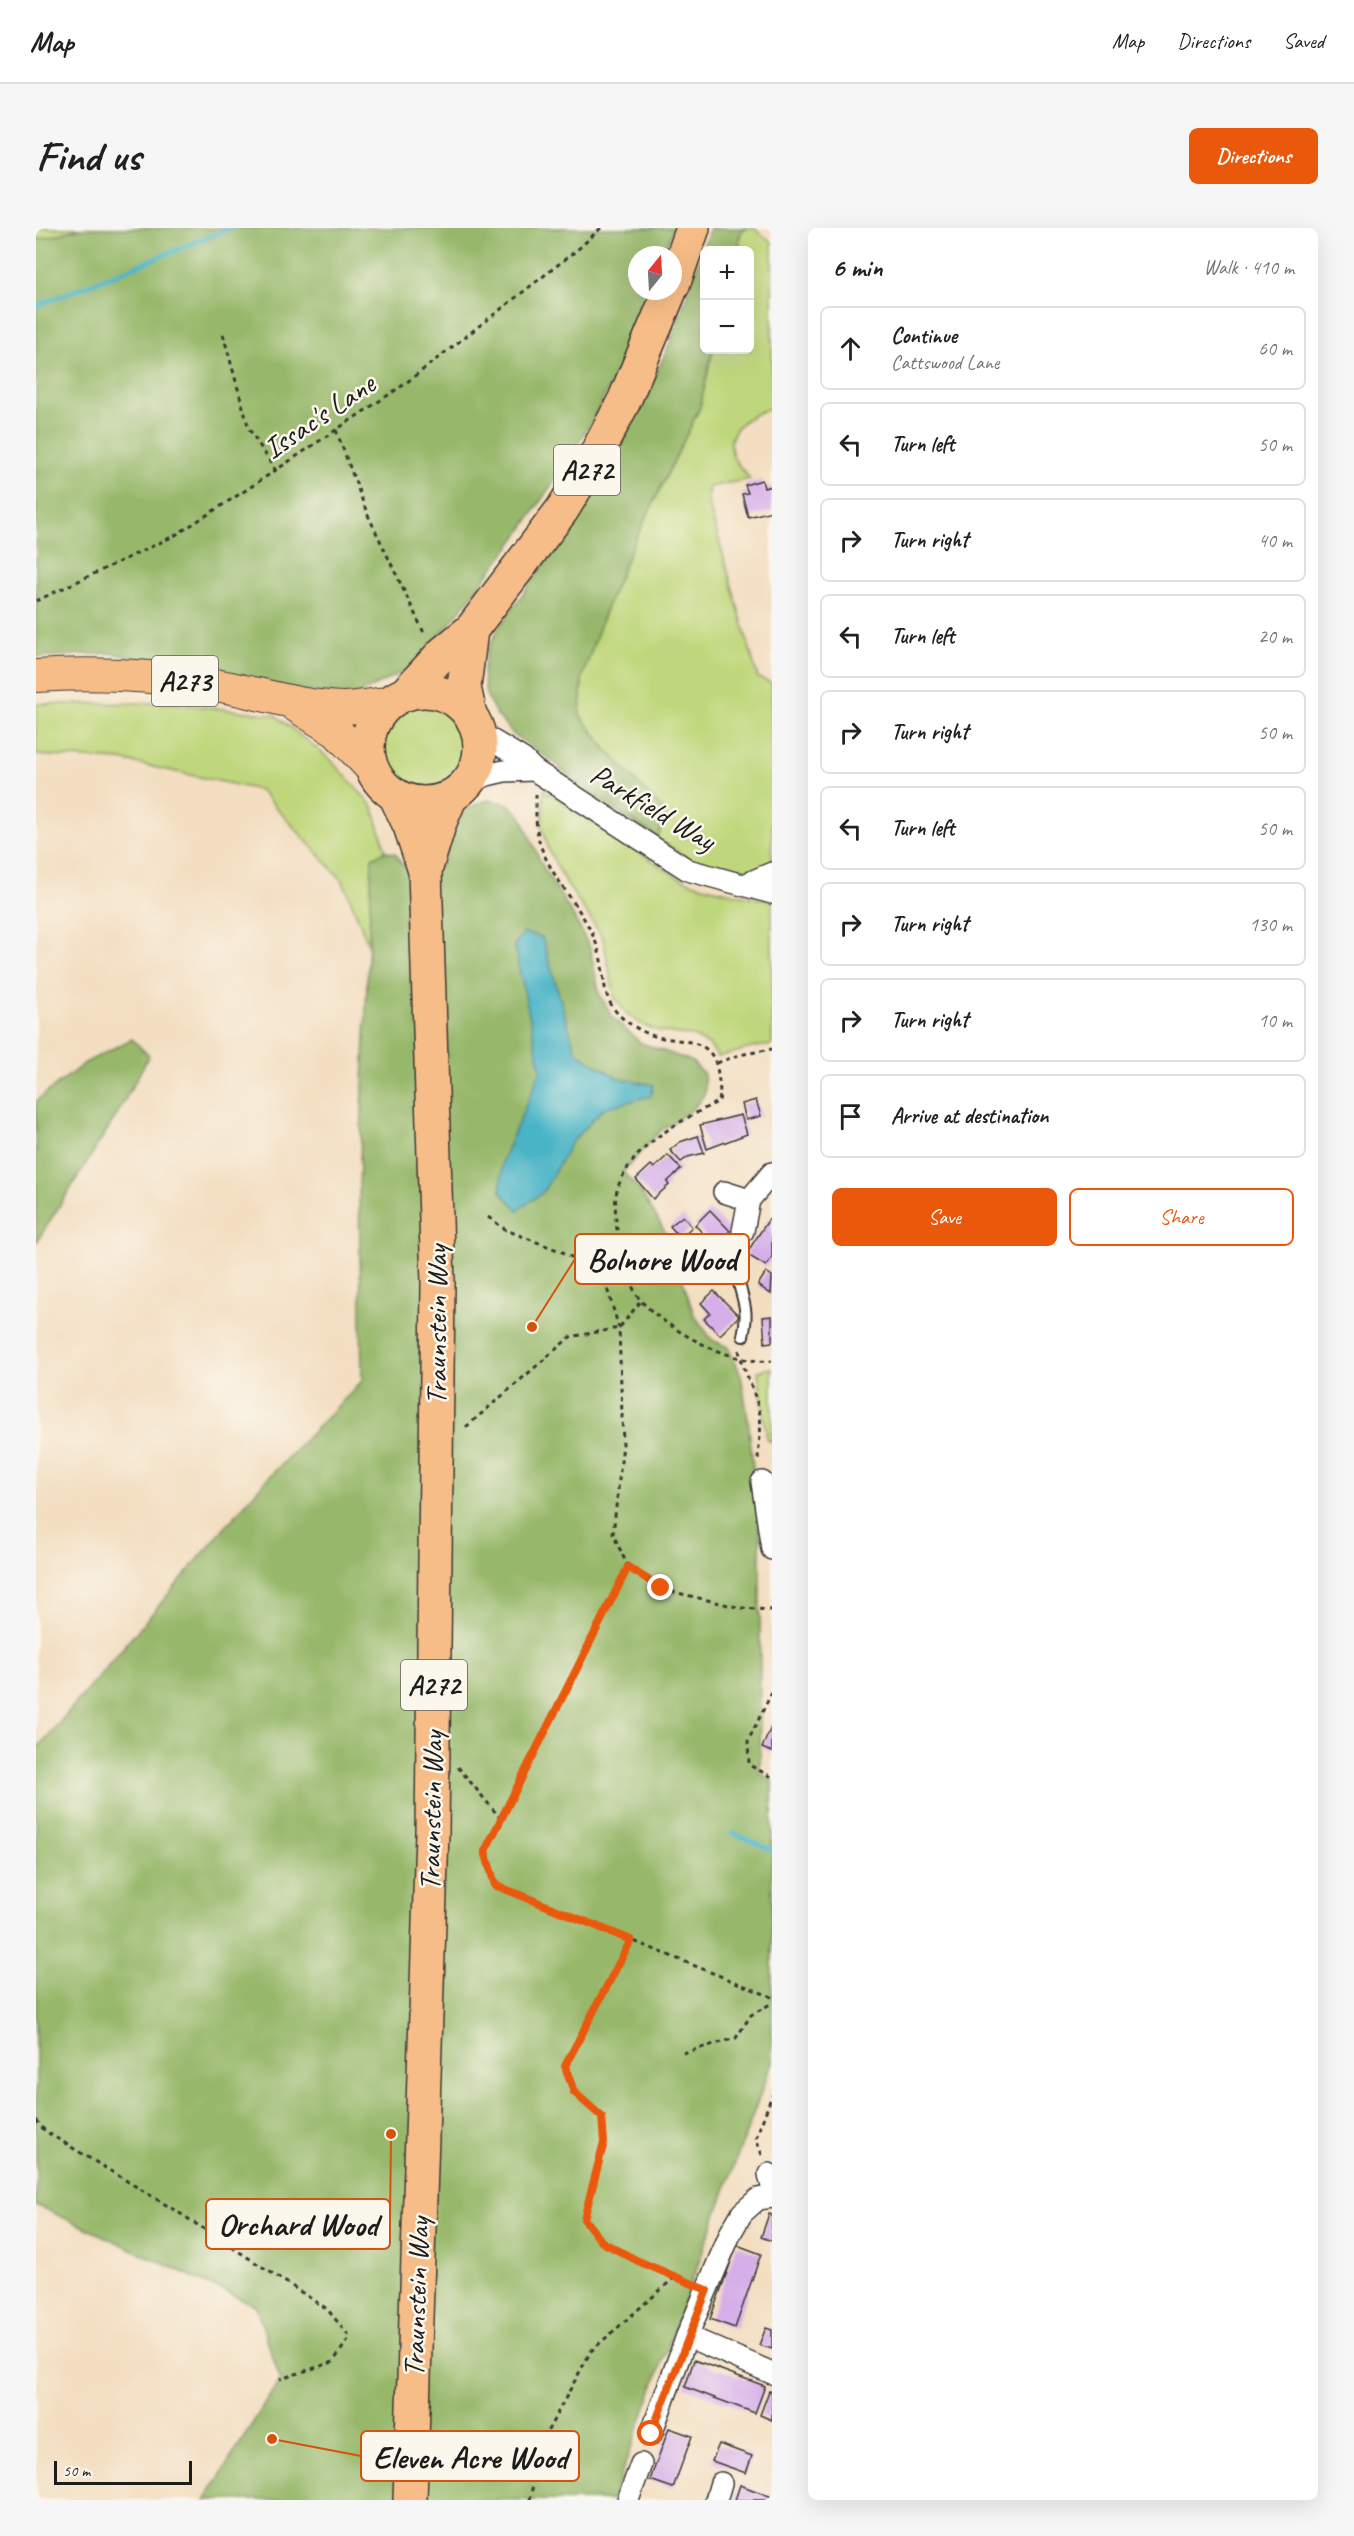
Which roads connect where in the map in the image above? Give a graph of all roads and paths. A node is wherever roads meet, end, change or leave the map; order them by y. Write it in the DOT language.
graph roads {
  1 [pos="601,228"];
  2 [pos="693,228"];
  3 [pos="682,259"];
  4 [pos="666,300"];
  5 [pos="223,334"];
  6 [pos="336,430"];
  7 [pos="276,471"];
  8 [pos="36,601"];
  9 [pos="471,630"];
  10 [pos="426,637"];
  11 [pos="36,676"];
  12 [pos="397,698"];
  13 [pos="290,702"];
  14 [pos="474,724"];
  15 [pos="373,770"];
  16 [pos="535,778"];
  17 [pos="459,790"];
  18 [pos="395,795"];
  19 [pos="425,871"];
  20 [pos="772,873"];
  21 [pos="744,885"];
  22 [pos="772,893"];
  23 [pos="772,1049"];
  24 [pos="717,1063"];
  25 [pos="772,1173"];
  26 [pos="724,1192"];
  27 [pos="748,1200"];
  28 [pos="488,1217"];
  29 [pos="743,1231"];
  30 [pos="641,1301"];
  31 [pos="619,1328"];
  32 [pos="743,1336"];
  33 [pos="742,1359"];
  34 [pos="772,1361"];
  35 [pos="466,1426"];
  36 [pos="762,1482"];
  37 [pos="772,1549"];
  38 [pos="628,1567"];
  39 [pos="772,1610"];
  40 [pos="772,1692"];
  41 [pos="456,1765"];
  42 [pos="772,1777"];
  43 [pos="501,1819"];
  44 [pos="631,1940"];
  45 [pos="772,1997"];
  46 [pos="772,2003"];
  47 [pos="683,2052"];
  48 [pos="772,2095"];
  49 [pos="36,2120"];
  50 [pos="770,2181"];
  51 [pos="772,2197"];
  52 [pos="675,2277"];
  53 [pos="707,2290"];
  54 [pos="687,2336"];
  55 [pos="772,2373"];
  56 [pos="280,2379"];
  57 [pos="651,2434"];
  58 [pos="641,2464"];
  59 [pos="410,2500"];
  60 [pos="530,2500"];
  61 [pos="628,2500"];
  1 -- 6 [label="path, Issac's Lane"];
  2 -- 3 [label="highway"];
  4 -- 9 [label="highway, A272"];
  5 -- 7 [label="path"];
  6 -- 7 [label="path, Issac's Lane"];
  6 -- 10 [label="path"];
  7 -- 8 [label="path, Issac's Lane"];
  9 -- 12 [label="highway, A272"];
  9 -- 14 [label="highway"];
  11 -- 13 [label="main road, A273"];
  12 -- 13 [label="main road, A273"];
  12 -- 14 [label="highway"];
  12 -- 15 [label="highway"];
  13 -- 15 [label="main road, A273"];
  14 -- 16 [label="street, Parkfield Way"];
  14 -- 17 [label="highway"];
  15 -- 18 [label="highway"];
  16 -- 17 [label="street"];
  16 -- 21 [label="street, Parkfield Way"];
  16 -- 24 [label="path"];
  17 -- 18 [label="highway"];
  17 -- 19 [label="highway, Traunstein Way / A272"];
  18 -- 19 [label="highway, Traunstein Way / A272"];
  19 -- 59 [label="highway, Traunstein Way / A272"];
  20 -- 21 [label="street"];
  21 -- 22 [label="street, Parkfield Way"];
  23 -- 24 [label="path"];
  24 -- 30 [label="path"];
  25 -- 27 [label="street"];
  26 -- 27 [label="street"];
  27 -- 29 [label="street"];
  28 -- 31 [label="path"];
  29 -- 32 [label="lane"];
  30 -- 31 [label="path"];
  30 -- 33 [label="path"];
  31 -- 35 [label="path"];
  31 -- 38 [label="path"];
  33 -- 34 [label="path"];
  33 -- 36 [label="path"];
  36 -- 37 [label="street"];
  38 -- 39 [label="path"];
  38 -- 43 [label="path"];
  40 -- 42 [label="path"];
  41 -- 43 [label="path"];
  43 -- 44 [label="path"];
  44 -- 45 [label="path"];
  44 -- 52 [label="path"];
  46 -- 47 [label="path"];
  48 -- 50 [label="path"];
  49 -- 56 [label="path"];
  51 -- 53 [label="street"];
  52 -- 53 [label="path"];
  52 -- 60 [label="path"];
  53 -- 54 [label="street"];
  54 -- 55 [label="street"];
  54 -- 57 [label="street"];
  58 -- 61 [label="street"];
}
